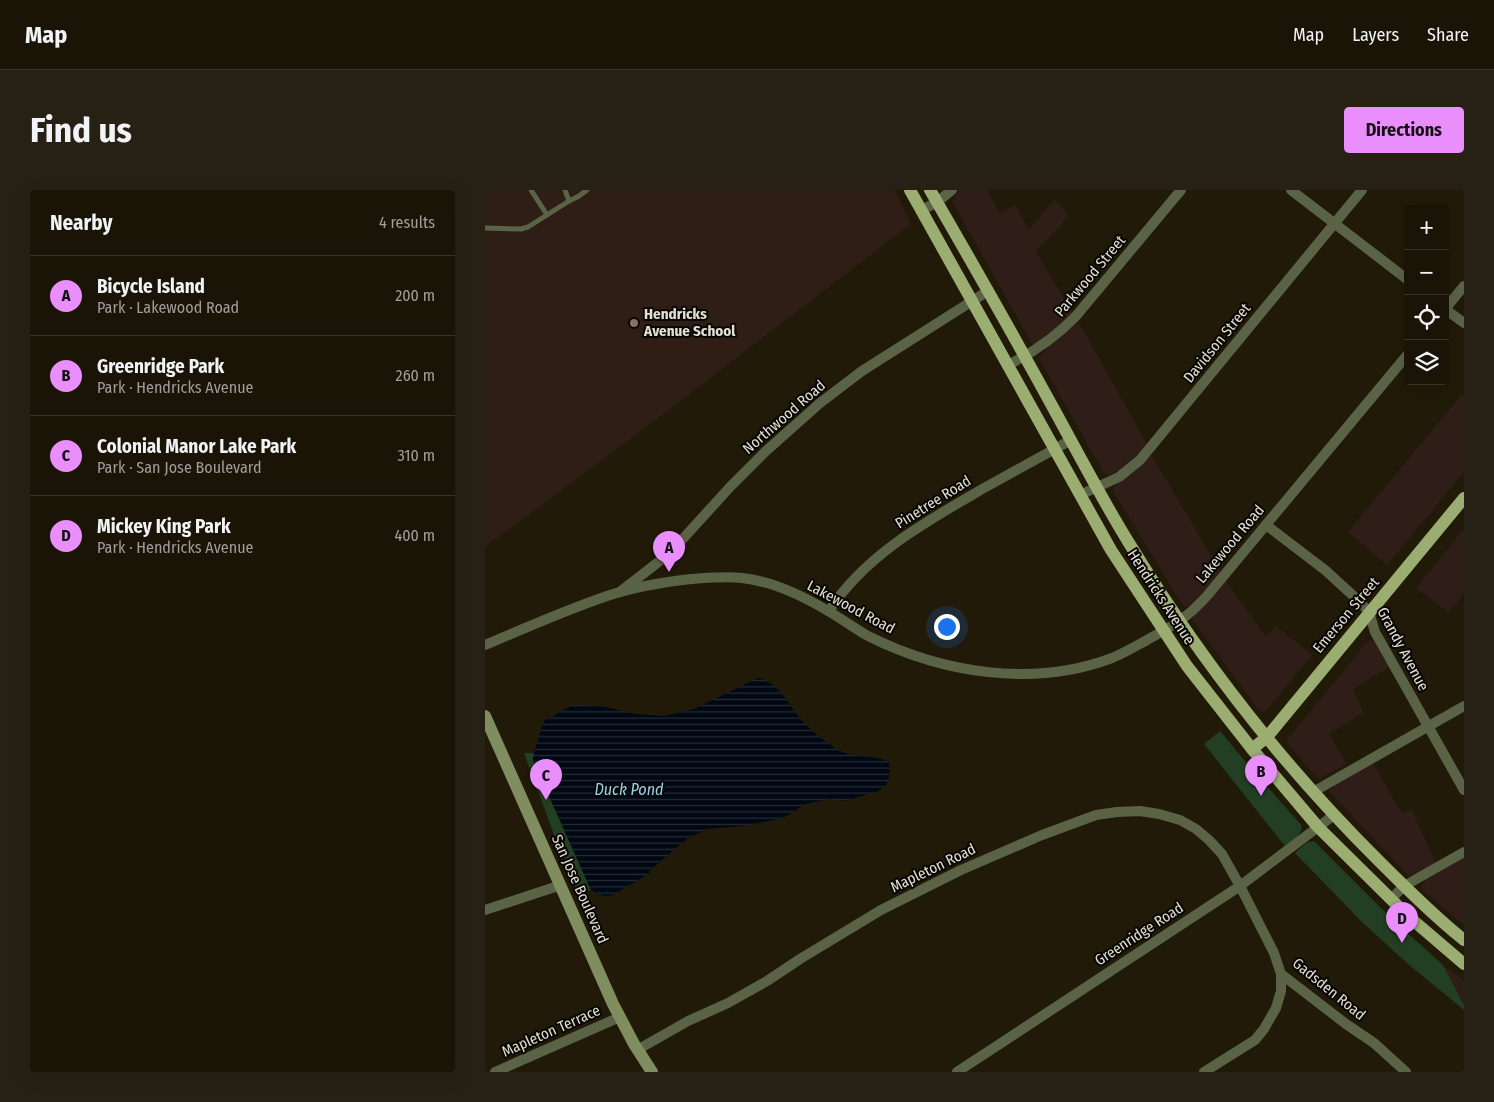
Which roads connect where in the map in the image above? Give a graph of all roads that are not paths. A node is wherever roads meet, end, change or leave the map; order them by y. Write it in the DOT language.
graph roads {
  1 [pos="531,190"];
  2 [pos="565,190"];
  3 [pos="587,190"];
  4 [pos="910,190"];
  5 [pos="930,190"];
  6 [pos="952,190"];
  7 [pos="1181,190"];
  8 [pos="1291,190"];
  9 [pos="1362,190"];
  10 [pos="569,201"];
  11 [pos="937,202"];
  12 [pos="922,210"];
  13 [pos="547,215"];
  14 [pos="1334,223"];
  15 [pos="485,228"];
  16 [pos="1404,277"];
  17 [pos="1464,286"];
  18 [pos="988,291"];
  19 [pos="972,300"];
  20 [pos="1449,304"];
  21 [pos="1449,312"];
  22 [pos="1464,323"];
  23 [pos="1025,356"];
  24 [pos="1404,359"];
  25 [pos="1008,365"];
  26 [pos="1071,440"];
  27 [pos="1055,448"];
  28 [pos="1097,488"];
  29 [pos="1080,495"];
  30 [pos="1464,498"];
  31 [pos="1266,525"];
  32 [pos="620,592"];
  33 [pos="829,611"];
  34 [pos="1369,612"];
  35 [pos="1179,621"];
  36 [pos="1163,631"];
  37 [pos="485,645"];
  38 [pos="1464,706"];
  39 [pos="485,716"];
  40 [pos="1428,726"];
  41 [pos="1267,737"];
  42 [pos="1255,753"];
  43 [pos="1464,790"];
  44 [pos="1313,792"];
  45 [pos="1334,815"];
  46 [pos="1318,827"];
  47 [pos="1464,852"];
  48 [pos="561,885"];
  49 [pos="1240,886"];
  50 [pos="1404,886"];
  51 [pos="1391,899"];
  52 [pos="485,910"];
  53 [pos="1464,940"];
  54 [pos="1464,964"];
  55 [pos="1281,974"];
  56 [pos="620,1017"];
  57 [pos="637,1050"];
  58 [pos="495,1072"];
  59 [pos="652,1072"];
  60 [pos="957,1072"];
  61 [pos="1204,1072"];
  62 [pos="1406,1072"];
  1 -- 13 [label="lane"];
  2 -- 10 [label="lane"];
  3 -- 10 [label="lane"];
  4 -- 12 [label="main road, Hendricks Avenue"];
  5 -- 11 [label="main road, Hendricks Avenue"];
  6 -- 11 [label="street"];
  7 -- 23 [label="street, Parkwood Street"];
  8 -- 14 [label="street"];
  9 -- 14 [label="street, Davidson Street"];
  10 -- 13 [label="lane"];
  11 -- 12 [label="street"];
  11 -- 18 [label="main road, Hendricks Avenue"];
  12 -- 19 [label="main road, Hendricks Avenue"];
  13 -- 15 [label="lane"];
  14 -- 16 [label="street"];
  14 -- 28 [label="street, Davidson Street"];
  17 -- 20 [label="street"];
  18 -- 19 [label="street, Northwood Road"];
  18 -- 23 [label="main road, Hendricks Avenue"];
  19 -- 25 [label="main road, Hendricks Avenue"];
  19 -- 32 [label="street, Northwood Road"];
  21 -- 22 [label="street"];
  23 -- 25 [label="street, Parkwood Street"];
  23 -- 26 [label="main road, Hendricks Avenue"];
  24 -- 31 [label="street, Lakewood Road"];
  25 -- 27 [label="main road, Hendricks Avenue"];
  26 -- 27 [label="street, Pinetree Road"];
  26 -- 28 [label="main road, Hendricks Avenue"];
  27 -- 29 [label="main road, Hendricks Avenue"];
  27 -- 33 [label="street, Pinetree Road"];
  28 -- 29 [label="street, Davidson Street"];
  28 -- 35 [label="main road, Hendricks Avenue"];
  29 -- 36 [label="main road, Hendricks Avenue"];
  30 -- 34 [label="main road, Emerson Street"];
  31 -- 34 [label="street, Grandy Avenue"];
  31 -- 35 [label="street, Lakewood Road"];
  32 -- 33 [label="street, Lakewood Road"];
  32 -- 37 [label="street, Lakewood Road"];
  33 -- 36 [label="street, Lakewood Road"];
  34 -- 40 [label="street, Grandy Avenue"];
  34 -- 41 [label="main road, Emerson Street"];
  35 -- 36 [label="street, Lakewood Road"];
  35 -- 41 [label="main road, Hendricks Avenue"];
  36 -- 42 [label="main road, Hendricks Avenue"];
  38 -- 40 [label="street"];
  39 -- 48 [label="street, San Jose Boulevard"];
  40 -- 43 [label="street, Grandy Avenue"];
  40 -- 44 [label="street"];
  41 -- 42 [label="main road, Emerson Street"];
  41 -- 44 [label="main road, Hendricks Avenue"];
  42 -- 44 [label="main road"];
  42 -- 46 [label="main road, Hendricks Avenue"];
  44 -- 45 [label="main road, Hendricks Avenue"];
  45 -- 46 [label="street, Greenridge Road"];
  45 -- 50 [label="main road, Hendricks Avenue"];
  46 -- 49 [label="street, Greenridge Road"];
  46 -- 51 [label="main road, Hendricks Avenue"];
  47 -- 50 [label="street"];
  48 -- 52 [label="street"];
  48 -- 56 [label="street, San Jose Boulevard"];
  49 -- 55 [label="street, Gadsden Road"];
  49 -- 57 [label="street, Mapleton Road"];
  49 -- 60 [label="street, Greenridge Road"];
  50 -- 51 [label="street"];
  50 -- 53 [label="main road, Hendricks Avenue"];
  51 -- 54 [label="main road, Hendricks Avenue"];
  55 -- 61 [label="street"];
  55 -- 62 [label="street, Gadsden Road"];
  56 -- 57 [label="street, San Jose Boulevard"];
  56 -- 58 [label="street, Mapleton Terrace"];
  57 -- 59 [label="street, San Jose Boulevard"];
}
